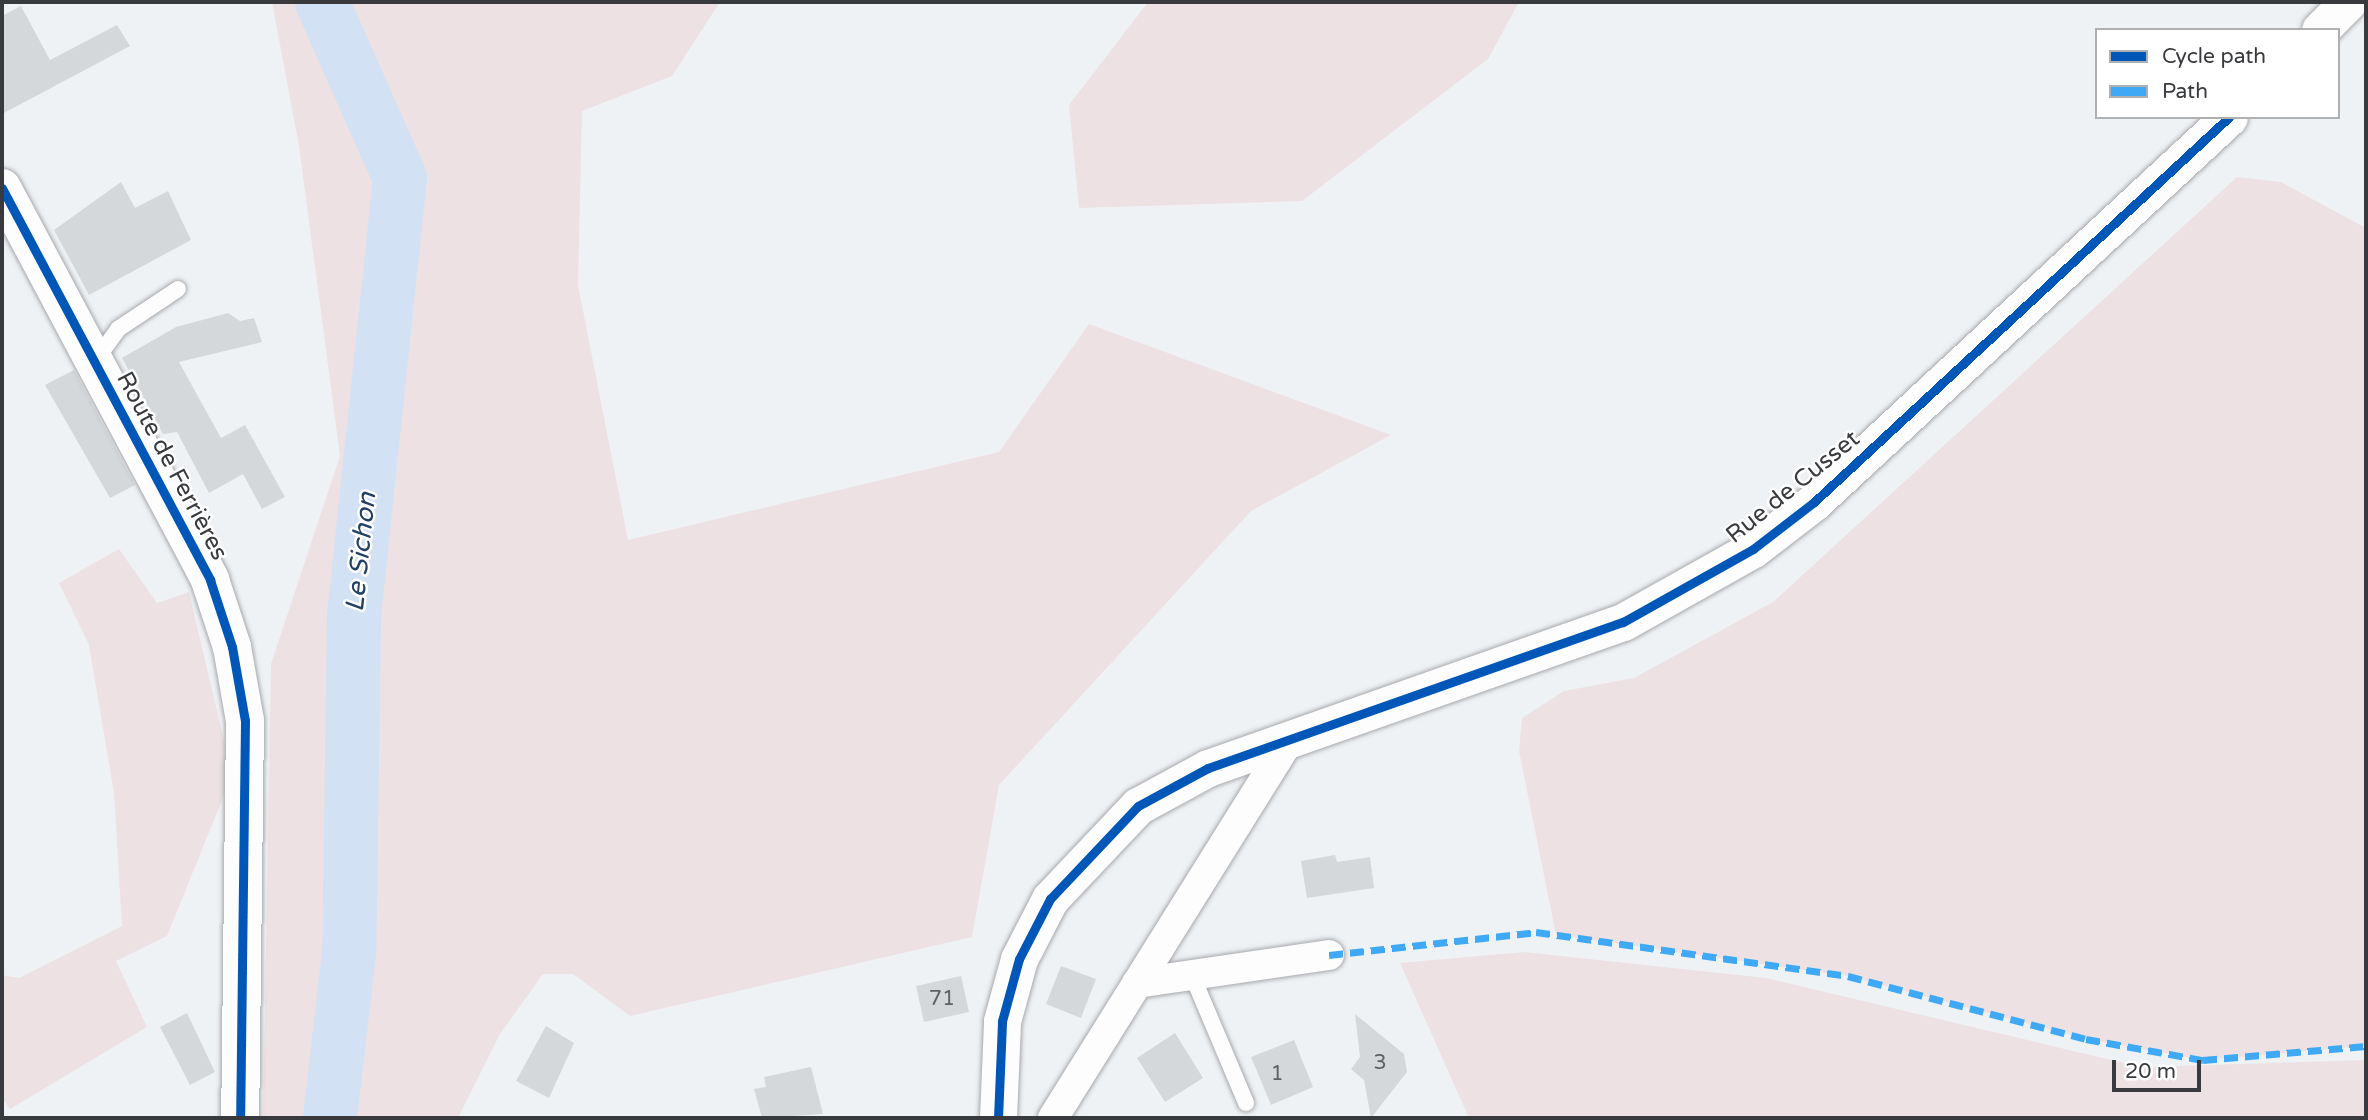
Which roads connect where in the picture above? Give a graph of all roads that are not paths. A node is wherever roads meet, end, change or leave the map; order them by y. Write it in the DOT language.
graph roads {
  1 [pos="2348,2"];
  2 [pos="2322,28"];
  3 [pos="2227,119"];
  4 [pos="2,188"];
  5 [pos="178,289"];
  6 [pos="95,361"];
  7 [pos="1290,737"];
  8 [pos="1329,955"];
  9 [pos="1192,975"];
  10 [pos="1137,983"];
  11 [pos="1246,1103"];
  12 [pos="240,1118"];
  13 [pos="998,1118"];
  14 [pos="1053,1118"];
  1 -- 2 [label="street"];
  3 -- 7 [label="street, Rue de Cusset"];
  4 -- 6 [label="main road, Route de Ferrières"];
  5 -- 6 [label="lane"];
  6 -- 12 [label="main road, Route de Ferrières"];
  7 -- 10 [label="street"];
  7 -- 13 [label="street, Rue de Cusset"];
  8 -- 9 [label="street"];
  9 -- 10 [label="street"];
  9 -- 11 [label="lane"];
  10 -- 14 [label="street"];
}
